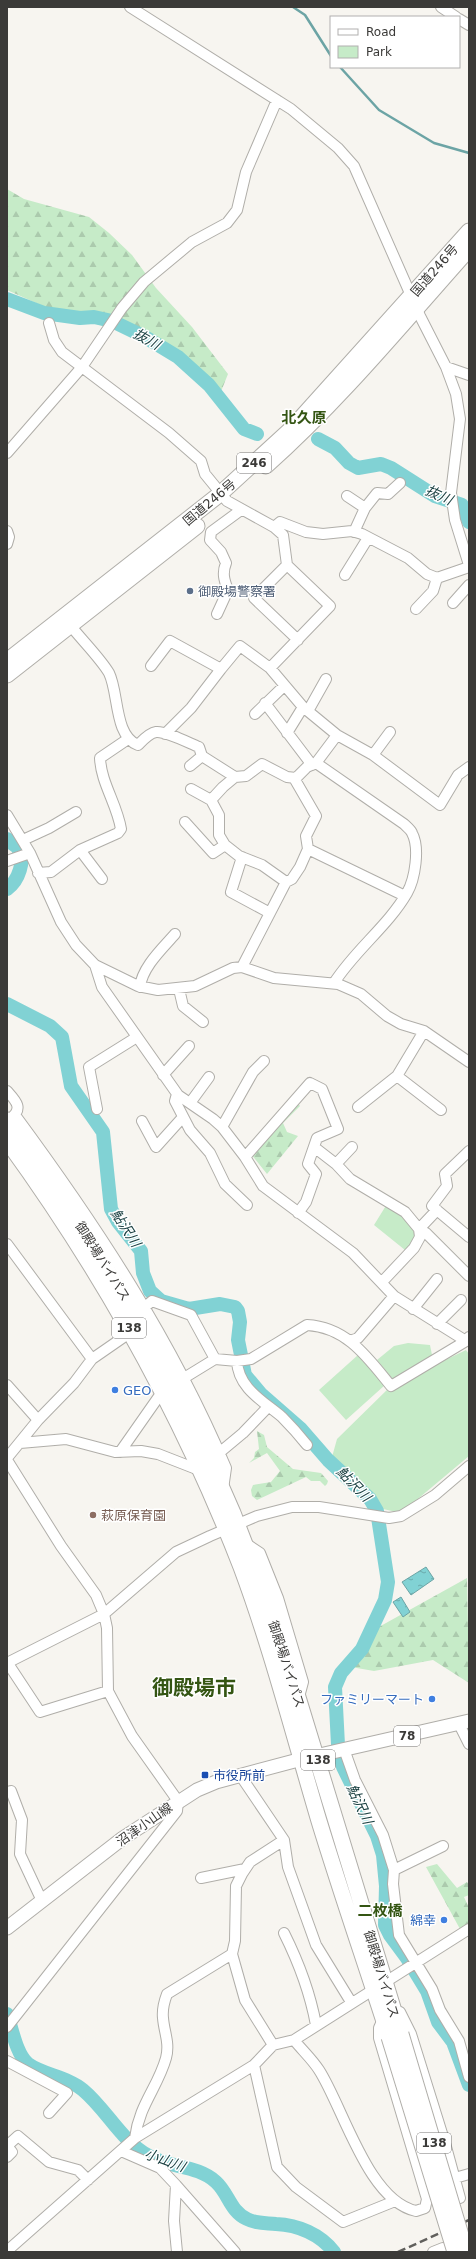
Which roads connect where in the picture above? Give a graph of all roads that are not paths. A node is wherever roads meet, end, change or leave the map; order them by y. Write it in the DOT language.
graph roads {
  1 [pos="130,7"];
  2 [pos="443,8"];
  3 [pos="455,16"];
  4 [pos="460,19"];
  5 [pos="469,25"];
  6 [pos="277,100"];
  7 [pos="469,231"];
  8 [pos="469,249"];
  9 [pos="414,302"];
  10 [pos="49,323"];
  11 [pos="446,367"];
  12 [pos="82,368"];
  13 [pos="469,375"];
  14 [pos="7,453"];
  15 [pos="400,483"];
  16 [pos="347,496"];
  17 [pos="223,497"];
  18 [pos="365,508"];
  19 [pos="241,510"];
  20 [pos="274,527"];
  21 [pos="7,531"];
  22 [pos="354,532"];
  23 [pos="368,538"];
  24 [pos="7,544"];
  25 [pos="287,565"];
  26 [pos="469,566"];
  27 [pos="345,575"];
  28 [pos="437,578"];
  29 [pos="469,586"];
  30 [pos="453,603"];
  31 [pos="416,609"];
  32 [pos="217,614"];
  33 [pos="70,625"];
  34 [pos="49,635"];
  35 [pos="298,640"];
  36 [pos="7,652"];
  37 [pos="7,661"];
  38 [pos="151,666"];
  39 [pos="270,668"];
  40 [pos="221,669"];
  41 [pos="7,675"];
  42 [pos="326,679"];
  43 [pos="7,684"];
  44 [pos="284,686"];
  45 [pos="265,703"];
  46 [pos="305,709"];
  47 [pos="254,714"];
  48 [pos="390,732"];
  49 [pos="287,733"];
  50 [pos="165,734"];
  51 [pos="336,735"];
  52 [pos="128,739"];
  53 [pos="202,756"];
  54 [pos="373,756"];
  55 [pos="314,764"];
  56 [pos="190,766"];
  57 [pos="469,767"];
  58 [pos="235,777"];
  59 [pos="294,778"];
  60 [pos="191,789"];
  61 [pos="211,800"];
  62 [pos="76,812"];
  63 [pos="7,815"];
  64 [pos="185,822"];
  65 [pos="23,840"];
  66 [pos="225,845"];
  67 [pos="308,849"];
  68 [pos="80,850"];
  69 [pos="20,856"];
  70 [pos="242,857"];
  71 [pos="38,873"];
  72 [pos="102,879"];
  73 [pos="286,882"];
  74 [pos="405,896"];
  75 [pos="270,913"];
  76 [pos="175,934"];
  77 [pos="95,965"];
  78 [pos="242,966"];
  79 [pos="334,983"];
  80 [pos="140,987"];
  81 [pos="179,989"];
  82 [pos="203,1022"];
  83 [pos="424,1031"];
  84 [pos="137,1037"];
  85 [pos="189,1046"];
  86 [pos="264,1061"];
  87 [pos="469,1062"];
  88 [pos="163,1075"];
  89 [pos="397,1076"];
  90 [pos="209,1077"];
  91 [pos="7,1091"];
  92 [pos="177,1094"];
  93 [pos="190,1103"];
  94 [pos="358,1107"];
  95 [pos="97,1109"];
  96 [pos="441,1110"];
  97 [pos="183,1117"];
  98 [pos="10,1118"];
  99 [pos="142,1121"];
  100 [pos="222,1127"];
  101 [pos="7,1141"];
  102 [pos="314,1147"];
  103 [pos="352,1147"];
  104 [pos="469,1150"];
  105 [pos="245,1157"];
  106 [pos="336,1164"];
  107 [pos="247,1205"];
  108 [pos="437,1210"];
  109 [pos="298,1213"];
  110 [pos="419,1229"];
  111 [pos="469,1237"];
  112 [pos="7,1244"];
  113 [pos="469,1276"];
  114 [pos="437,1279"];
  115 [pos="382,1282"];
  116 [pos="394,1296"];
  117 [pos="461,1300"];
  118 [pos="413,1309"];
  119 [pos="141,1310"];
  120 [pos="437,1324"];
  121 [pos="131,1332"];
  122 [pos="468,1339"];
  123 [pos="350,1341"];
  124 [pos="92,1359"];
  125 [pos="215,1359"];
  126 [pos="237,1360"];
  127 [pos="184,1378"];
  128 [pos="7,1385"];
  129 [pos="162,1392"];
  130 [pos="268,1406"];
  131 [pos="38,1420"];
  132 [pos="20,1443"];
  133 [pos="308,1445"];
  134 [pos="120,1452"];
  135 [pos="219,1453"];
  136 [pos="7,1459"];
  137 [pos="469,1466"];
  138 [pos="199,1470"];
  139 [pos="223,1489"];
  140 [pos="231,1527"];
  141 [pos="104,1614"];
  142 [pos="7,1663"];
  143 [pos="108,1691"];
  144 [pos="464,1722"];
  145 [pos="469,1744"];
  146 [pos="338,1751"];
  147 [pos="316,1755"];
  148 [pos="302,1759"];
  149 [pos="240,1775"];
  150 [pos="7,1792"];
  151 [pos="178,1801"];
  152 [pos="284,1840"];
  153 [pos="443,1846"];
  154 [pos="245,1869"];
  155 [pos="394,1870"];
  156 [pos="201,1878"];
  157 [pos="42,1901"];
  158 [pos="7,1928"];
  159 [pos="469,1929"];
  160 [pos="284,1933"];
  161 [pos="232,1954"];
  162 [pos="412,1965"];
  163 [pos="379,1985"];
  164 [pos="389,1997"];
  165 [pos="351,2002"];
  166 [pos="383,2019"];
  167 [pos="316,2025"];
  168 [pos="7,2027"];
  169 [pos="395,2035"];
  170 [pos="294,2040"];
  171 [pos="273,2045"];
  172 [pos="7,2061"];
  173 [pos="254,2065"];
  174 [pos="469,2077"];
  175 [pos="49,2113"];
  176 [pos="135,2138"];
  177 [pos="445,2143"];
  178 [pos="7,2146"];
  179 [pos="429,2148"];
  180 [pos="122,2150"];
  181 [pos="413,2152"];
  182 [pos="7,2157"];
  183 [pos="469,2174"];
  184 [pos="455,2178"];
  185 [pos="88,2180"];
  186 [pos="176,2185"];
  187 [pos="443,2196"];
  188 [pos="460,2198"];
  189 [pos="395,2201"];
  190 [pos="7,2251"];
  191 [pos="177,2252"];
  192 [pos="235,2252"];
  193 [pos="433,2252"];
  194 [pos="444,2252"];
  195 [pos="455,2252"];
  196 [pos="466,2252"];
  1 -- 6 [label="street"];
  2 -- 3 [label="street"];
  4 -- 5 [label="street"];
  6 -- 9 [label="street"];
  6 -- 12 [label="street"];
  7 -- 9 [label="highway, 国道246号 / 246"];
  8 -- 9 [label="highway, 国道246号 / 246"];
  9 -- 11 [label="street"];
  9 -- 17 [label="highway, 国道246号 / 246"];
  10 -- 12 [label="street"];
  11 -- 13 [label="street"];
  11 -- 26 [label="street"];
  12 -- 14 [label="street"];
  12 -- 17 [label="street"];
  15 -- 18 [label="street"];
  16 -- 18 [label="street"];
  17 -- 19 [label="street"];
  17 -- 33 [label="highway, 国道246号 / 246"];
  17 -- 34 [label="highway, 国道246号 / 246"];
  18 -- 22 [label="street"];
  19 -- 20 [label="street"];
  19 -- 32 [label="street"];
  20 -- 22 [label="street"];
  20 -- 25 [label="street"];
  21 -- 24 [label="street"];
  22 -- 23 [label="street"];
  23 -- 27 [label="street"];
  23 -- 28 [label="street"];
  25 -- 35 [label="street"];
  25 -- 35 [label="street"];
  26 -- 28 [label="street"];
  28 -- 31 [label="street"];
  29 -- 30 [label="street"];
  33 -- 34 [label="highway, 国道246号 / 246"];
  33 -- 52 [label="street"];
  34 -- 36 [label="highway, 246"];
  34 -- 37 [label="highway, 国道246号 / 246"];
  34 -- 41 [label="highway, 国道246号 / 246"];
  34 -- 43 [label="highway, 246"];
  35 -- 39 [label="street"];
  38 -- 40 [label="street"];
  39 -- 40 [label="street"];
  39 -- 44 [label="street"];
  40 -- 50 [label="street"];
  42 -- 46 [label="street"];
  44 -- 45 [label="street"];
  44 -- 46 [label="street"];
  45 -- 47 [label="street"];
  45 -- 49 [label="street"];
  46 -- 49 [label="street"];
  46 -- 51 [label="street"];
  48 -- 54 [label="street"];
  49 -- 55 [label="street"];
  50 -- 52 [label="street"];
  50 -- 53 [label="street"];
  51 -- 54 [label="street"];
  51 -- 55 [label="street"];
  52 -- 68 [label="street"];
  53 -- 56 [label="street"];
  53 -- 58 [label="street"];
  54 -- 57 [label="street"];
  55 -- 59 [label="street"];
  55 -- 74 [label="street"];
  58 -- 59 [label="street"];
  58 -- 61 [label="street"];
  59 -- 67 [label="street"];
  60 -- 61 [label="street"];
  61 -- 66 [label="street"];
  62 -- 65 [label="street"];
  63 -- 65 [label="street"];
  64 -- 66 [label="street"];
  65 -- 69 [label="street"];
  66 -- 70 [label="street"];
  67 -- 73 [label="street"];
  67 -- 74 [label="street"];
  68 -- 71 [label="street"];
  68 -- 72 [label="street"];
  69 -- 71 [label="street"];
  70 -- 73 [label="street"];
  70 -- 75 [label="street"];
  71 -- 77 [label="street"];
  73 -- 75 [label="street"];
  74 -- 79 [label="street"];
  75 -- 78 [label="street"];
  76 -- 80 [label="street"];
  77 -- 80 [label="street"];
  77 -- 84 [label="street"];
  78 -- 79 [label="street"];
  78 -- 81 [label="street"];
  79 -- 83 [label="street"];
  80 -- 81 [label="street"];
  81 -- 82 [label="street"];
  83 -- 87 [label="street"];
  83 -- 89 [label="street"];
  84 -- 88 [label="street"];
  84 -- 95 [label="street"];
  85 -- 88 [label="street"];
  86 -- 100 [label="street"];
  88 -- 92 [label="street"];
  89 -- 94 [label="street"];
  89 -- 96 [label="street"];
  90 -- 93 [label="street"];
  91 -- 98 [label="street"];
  92 -- 93 [label="street"];
  92 -- 97 [label="street"];
  93 -- 100 [label="street"];
  97 -- 99 [label="street"];
  97 -- 107 [label="street"];
  98 -- 119 [label="highway, 御殿場バイパス / 138"];
  100 -- 105 [label="street"];
  101 -- 121 [label="highway, 御殿場バイパス / 138"];
  102 -- 105 [label="street"];
  102 -- 106 [label="street"];
  102 -- 109 [label="street"];
  103 -- 106 [label="street"];
  104 -- 108 [label="street"];
  105 -- 109 [label="street"];
  106 -- 110 [label="street"];
  108 -- 110 [label="street"];
  108 -- 111 [label="street"];
  109 -- 115 [label="street"];
  110 -- 113 [label="street"];
  110 -- 115 [label="street"];
  112 -- 124 [label="street"];
  114 -- 118 [label="street"];
  115 -- 116 [label="street"];
  116 -- 118 [label="street"];
  116 -- 123 [label="street"];
  117 -- 120 [label="street"];
  118 -- 120 [label="street"];
  119 -- 125 [label="street"];
  119 -- 127 [label="street"];
  119 -- 139 [label="highway, 御殿場バイパス / 138"];
  120 -- 122 [label="street"];
  121 -- 124 [label="street"];
  121 -- 129 [label="highway, 御殿場バイパス / 138"];
  122 -- 123 [label="street"];
  123 -- 126 [label="street"];
  124 -- 131 [label="street"];
  125 -- 126 [label="street"];
  125 -- 127 [label="street"];
  126 -- 130 [label="street"];
  127 -- 135 [label="street"];
  128 -- 131 [label="street"];
  129 -- 134 [label="street"];
  129 -- 138 [label="highway, 御殿場バイパス / 138"];
  130 -- 133 [label="street"];
  130 -- 135 [label="street"];
  131 -- 132 [label="street"];
  132 -- 134 [label="street"];
  132 -- 136 [label="street"];
  134 -- 138 [label="street"];
  135 -- 139 [label="street"];
  136 -- 141 [label="street"];
  137 -- 140 [label="street"];
  138 -- 140 [label="highway, 御殿場バイパス / 138"];
  139 -- 140 [label="highway, 御殿場バイパス / 138"];
  140 -- 141 [label="street"];
  140 -- 147 [label="highway, 御殿場バイパス / 138"];
  140 -- 148 [label="highway, 御殿場バイパス / 138"];
  141 -- 142 [label="street"];
  141 -- 143 [label="street"];
  142 -- 143 [label="street"];
  143 -- 151 [label="street"];
  144 -- 145 [label="street"];
  144 -- 146 [label="main road, 78"];
  146 -- 147 [label="main road, 78"];
  146 -- 155 [label="street"];
  147 -- 148 [label="main road, 78"];
  147 -- 163 [label="highway, 御殿場バイパス / 138"];
  148 -- 149 [label="main road, 沼津小山線"];
  148 -- 163 [label="highway, 御殿場バイパス / 138"];
  149 -- 151 [label="main road, 沼津小山線"];
  149 -- 152 [label="street"];
  150 -- 157 [label="street"];
  151 -- 157 [label="main road, 沼津小山線"];
  151 -- 168 [label="street"];
  152 -- 154 [label="street"];
  152 -- 165 [label="street"];
  153 -- 155 [label="street"];
  154 -- 156 [label="street"];
  154 -- 161 [label="street"];
  155 -- 162 [label="street"];
  157 -- 158 [label="main road, 沼津小山線"];
  159 -- 162 [label="street"];
  160 -- 167 [label="street"];
  161 -- 171 [label="street"];
  161 -- 176 [label="street"];
  162 -- 163 [label="street"];
  162 -- 174 [label="street"];
  163 -- 164 [label="highway, 御殿場バイパス / 138"];
  163 -- 165 [label="street"];
  163 -- 166 [label="highway, 御殿場バイパス / 138"];
  164 -- 169 [label="highway, 御殿場バイパス / 138"];
  164 -- 177 [label="street"];
  165 -- 167 [label="street"];
  166 -- 169 [label="highway, 御殿場バイパス / 138"];
  166 -- 181 [label="street"];
  167 -- 170 [label="street"];
  169 -- 195 [label="highway, 御殿場バイパス / 138, bridge"];
  169 -- 196 [label="highway, 御殿場バイパス / 138, bridge"];
  170 -- 171 [label="street"];
  170 -- 189 [label="street"];
  171 -- 173 [label="street"];
  172 -- 175 [label="street"];
  173 -- 176 [label="street"];
  173 -- 189 [label="street"];
  176 -- 180 [label="street"];
  177 -- 179 [label="street"];
  177 -- 184 [label="street"];
  178 -- 182 [label="street"];
  178 -- 185 [label="street"];
  179 -- 181 [label="street"];
  179 -- 187 [label="street"];
  180 -- 185 [label="street"];
  180 -- 186 [label="street"];
  181 -- 189 [label="street"];
  183 -- 184 [label="street"];
  184 -- 188 [label="street"];
  185 -- 190 [label="street"];
  186 -- 191 [label="street"];
  186 -- 192 [label="street"];
  193 -- 194 [label="street"];
}
